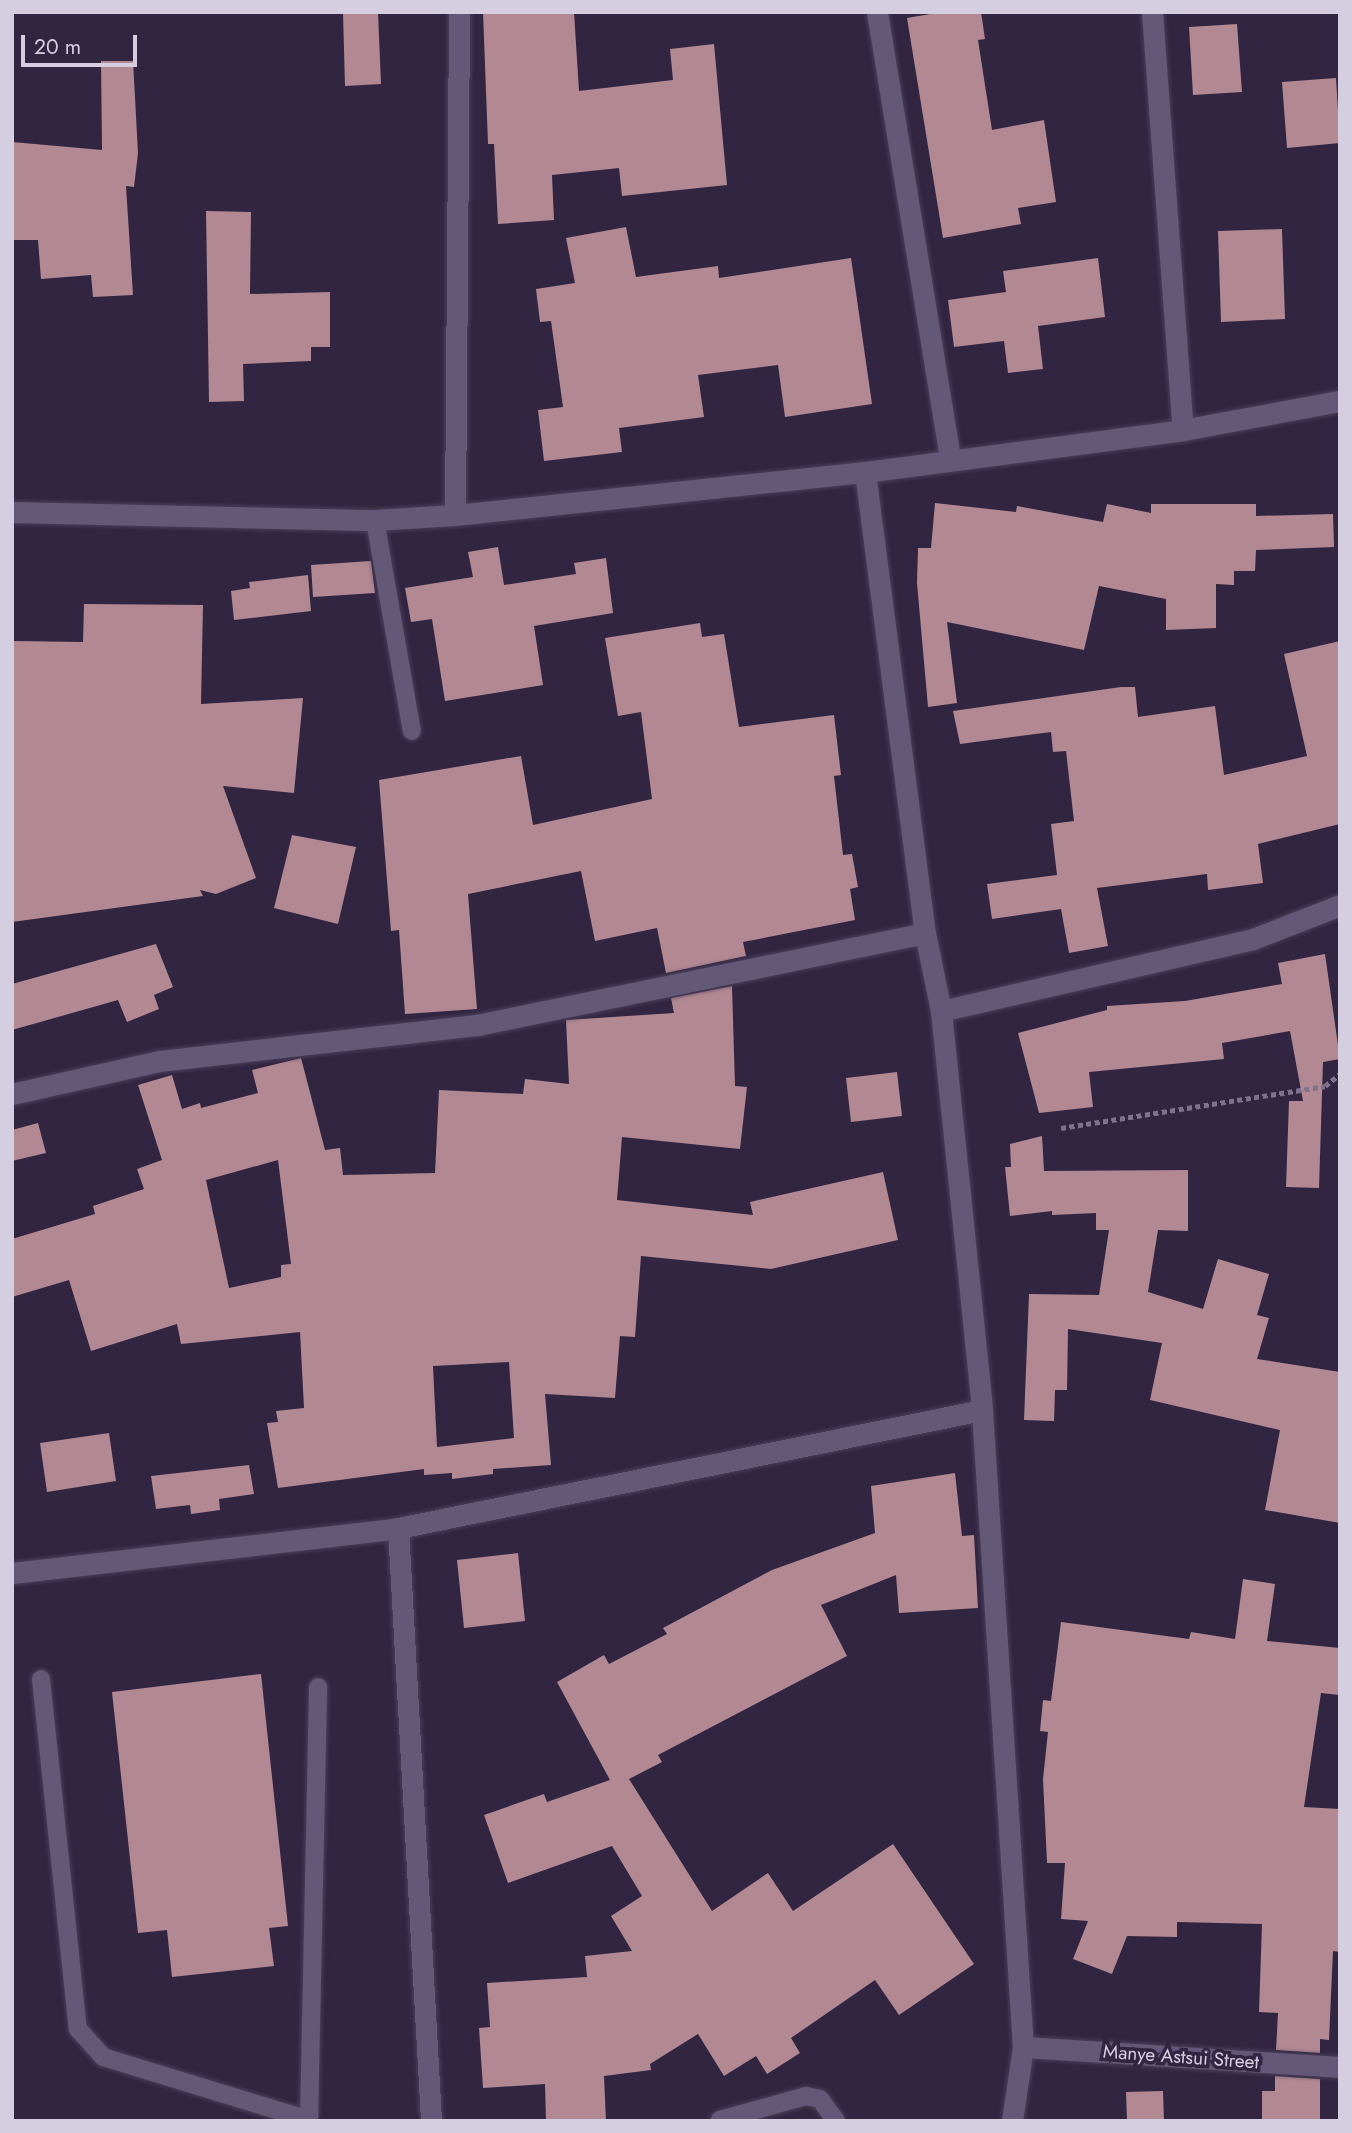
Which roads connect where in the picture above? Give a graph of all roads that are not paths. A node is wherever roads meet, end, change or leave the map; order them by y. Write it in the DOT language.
graph roads {
  1 [pos="459,12"];
  2 [pos="877,12"];
  3 [pos="1152,12"];
  4 [pos="1340,401"];
  5 [pos="1183,430"];
  6 [pos="950,460"];
  7 [pos="865,472"];
  8 [pos="12,512"];
  9 [pos="455,516"];
  10 [pos="375,520"];
  11 [pos="412,731"];
  12 [pos="1340,905"];
  13 [pos="925,933"];
  14 [pos="941,1011"];
  15 [pos="12,1094"];
  16 [pos="982,1410"];
  17 [pos="398,1528"];
  18 [pos="12,1573"];
  19 [pos="41,1679"];
  20 [pos="318,1687"];
  21 [pos="1023,2047"];
  22 [pos="1340,2067"];
  23 [pos="309,2120"];
  24 [pos="720,2120"];
  25 [pos="430,2121"];
  26 [pos="836,2121"];
  27 [pos="1012,2121"];
  1 -- 9 [label="street"];
  2 -- 6 [label="street"];
  3 -- 5 [label="street"];
  4 -- 5 [label="street"];
  5 -- 6 [label="street"];
  6 -- 7 [label="street"];
  7 -- 9 [label="street"];
  7 -- 13 [label="street"];
  8 -- 10 [label="street"];
  9 -- 10 [label="street"];
  10 -- 11 [label="lane"];
  12 -- 14 [label="street"];
  13 -- 14 [label="street"];
  13 -- 15 [label="street"];
  14 -- 16 [label="street"];
  16 -- 17 [label="street"];
  16 -- 21 [label="street"];
  17 -- 18 [label="street"];
  17 -- 25 [label="street"];
  19 -- 23 [label="lane"];
  20 -- 23 [label="lane"];
  21 -- 22 [label="street, Manye Astsui Street"];
  21 -- 27 [label="street"];
  24 -- 26 [label="lane"];
}
